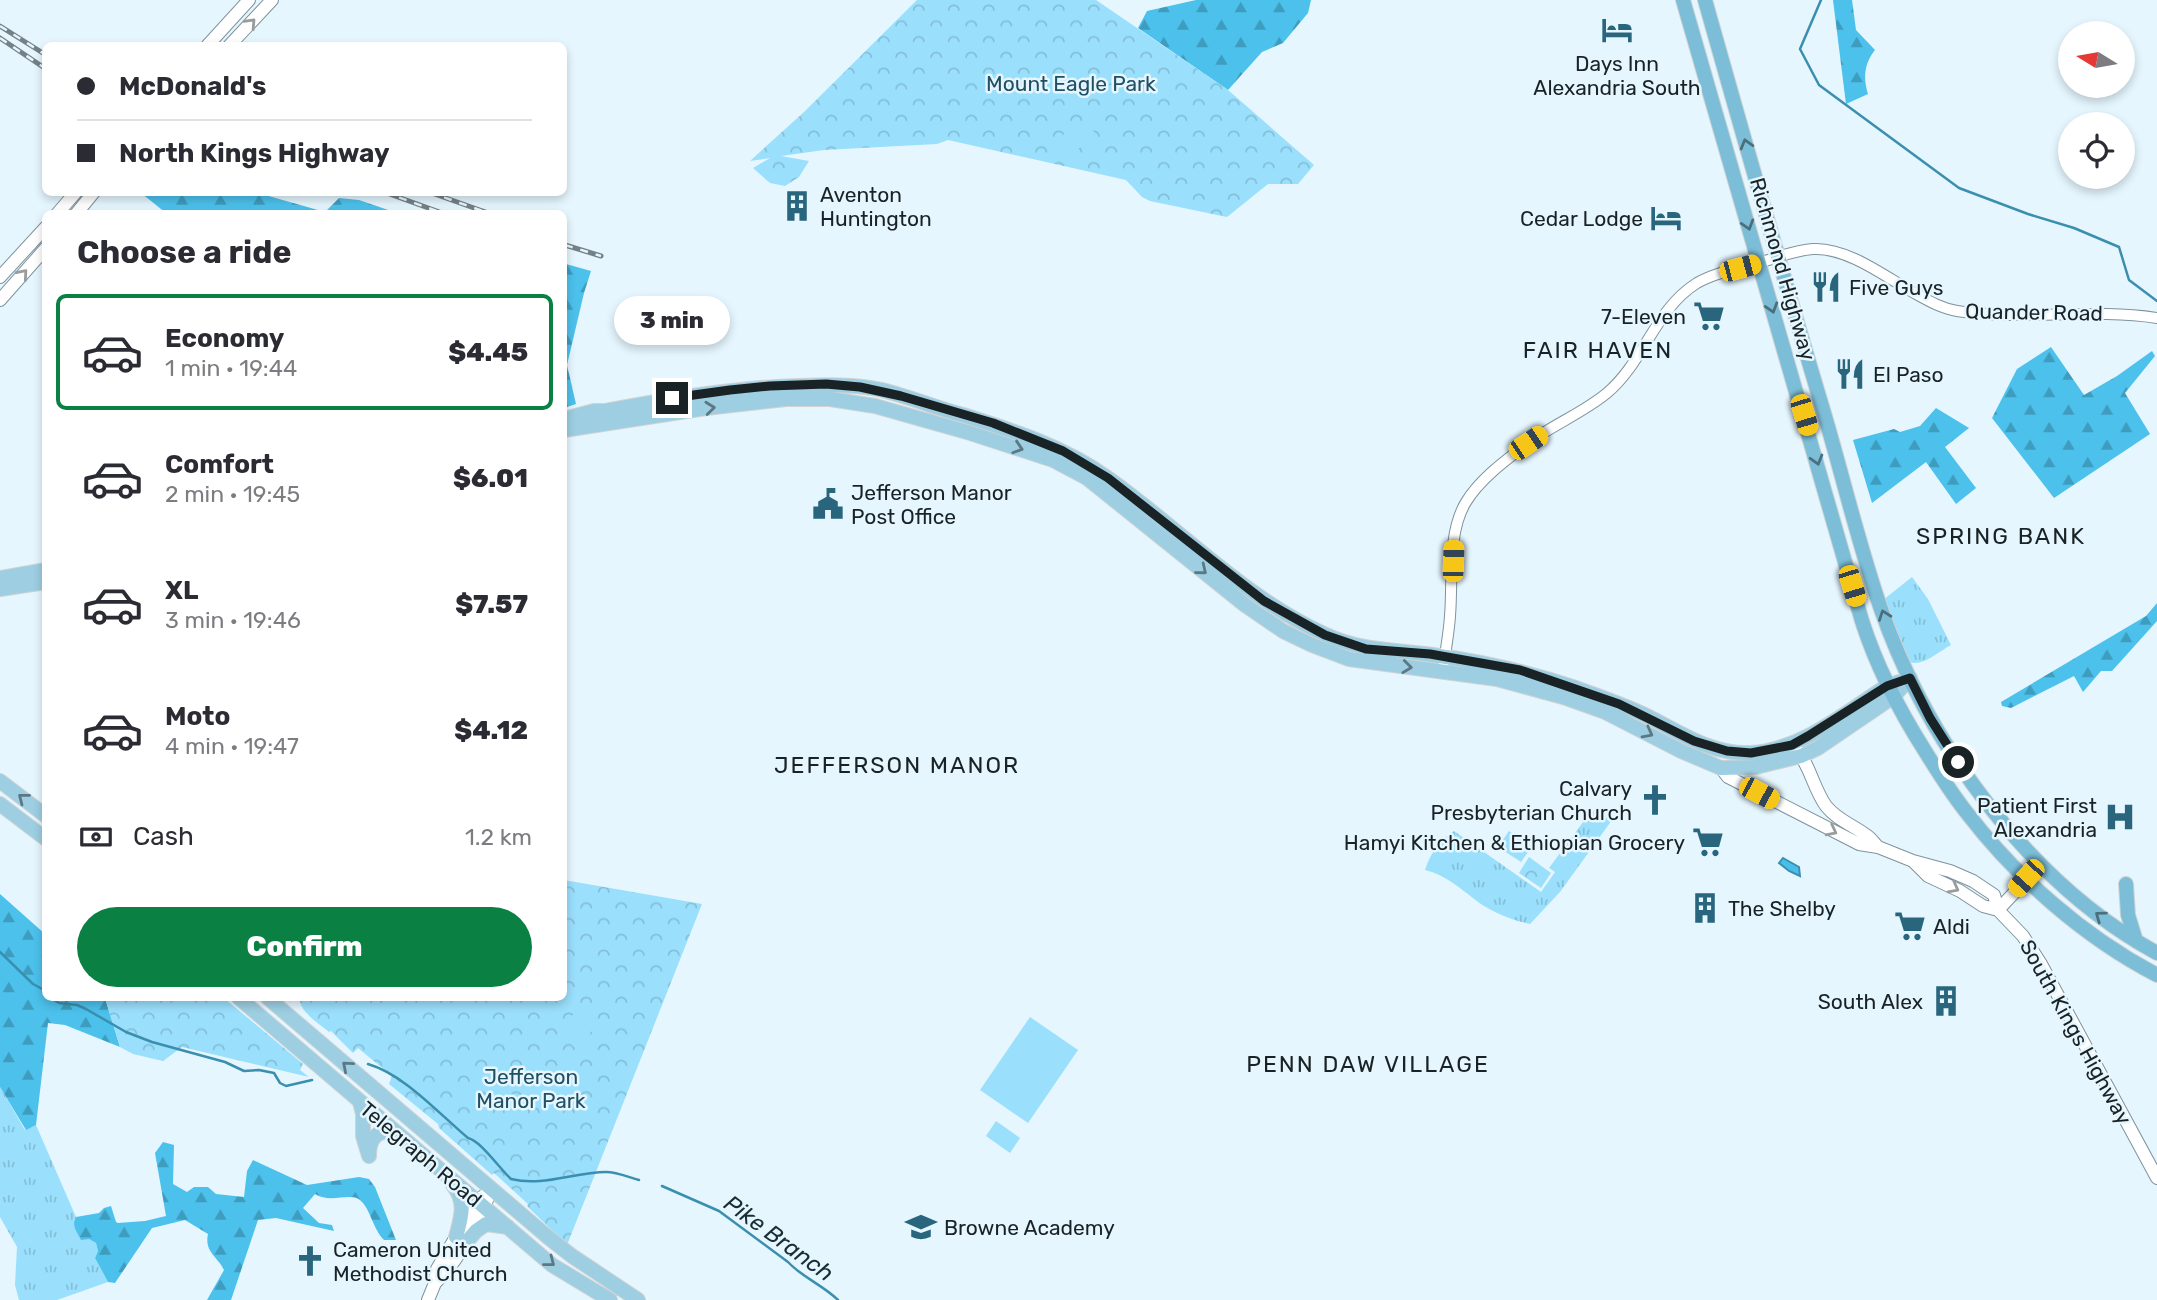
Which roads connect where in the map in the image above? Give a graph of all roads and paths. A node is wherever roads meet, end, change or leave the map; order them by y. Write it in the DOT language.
graph roads {
  1 [pos="249,0"];
  2 [pos="272,0"];
  3 [pos="1683,0"];
  4 [pos="1705,0"];
  5 [pos="211,42"];
  6 [pos="233,42"];
  7 [pos="73,196"];
  8 [pos="91,196"];
  9 [pos="60,210"];
  10 [pos="79,210"];
  11 [pos="42,230"];
  12 [pos="42,253"];
  13 [pos="1778,257"];
  14 [pos="1759,263"];
  15 [pos="0,277"];
  16 [pos="0,300"];
  17 [pos="2157,318"];
  18 [pos="878,390"];
  19 [pos="877,406"];
  20 [pos="567,418"];
  21 [pos="567,430"];
  22 [pos="42,571"];
  23 [pos="0,578"];
  24 [pos="42,583"];
  25 [pos="0,589"];
  26 [pos="1444,664"];
  27 [pos="1910,678"];
  28 [pos="1890,691"];
  29 [pos="1796,750"];
  30 [pos="1721,768"];
  31 [pos="0,781"];
  32 [pos="0,804"];
  33 [pos="42,813"];
  34 [pos="42,836"];
  35 [pos="1878,847"];
  36 [pos="2041,864"];
  37 [pos="2026,878"];
  38 [pos="2126,884"];
  39 [pos="1998,910"];
  40 [pos="2136,941"];
  41 [pos="2157,953"];
  42 [pos="2157,975"];
  43 [pos="242,1001"];
  44 [pos="271,1001"];
  45 [pos="360,1102"];
  46 [pos="397,1133"];
  47 [pos="428,1159"];
  48 [pos="2157,1178"];
  49 [pos="491,1190"];
  50 [pos="481,1204"];
  51 [pos="508,1227"];
  52 [pos="459,1242"];
  53 [pos="428,1300"];
  54 [pos="610,1300"];
  55 [pos="638,1300"];
  1 -- 5 [label="main road"];
  6 -- 2 [label="main road, one-way"];
  3 -- 14 [label="highway, Richmond Highway, one-way"];
  13 -- 4 [label="highway, Richmond Highway, one-way"];
  7 -- 9 [label="main road"];
  8 -- 10 [label="main road"];
  11 -- 15 [label="main road"];
  16 -- 12 [label="main road, one-way"];
  13 -- 14 [label="street, Quander Road"];
  13 -- 17 [label="street, Quander Road"];
  27 -- 13 [label="highway, Richmond Highway, one-way"];
  14 -- 26 [label="street, Quander Road"];
  14 -- 28 [label="highway, Richmond Highway, one-way"];
  18 -- 19 [label="main road"];
  18 -- 20 [label="main road"];
  18 -- 26 [label="main road"];
  21 -- 19 [label="main road, one-way"];
  19 -- 26 [label="main road, one-way"];
  22 -- 23 [label="main road"];
  24 -- 25 [label="main road"];
  26 -- 29 [label="main road"];
  26 -- 30 [label="main road, one-way"];
  27 -- 28 [label="main road"];
  27 -- 36 [label="highway, Richmond Highway"];
  28 -- 29 [label="main road"];
  28 -- 37 [label="highway, Richmond Highway"];
  29 -- 30 [label="main road"];
  29 -- 35 [label="main road"];
  30 -- 35 [label="main road, one-way"];
  33 -- 31 [label="main road, one-way"];
  32 -- 34 [label="main road"];
  35 -- 39 [label="main road, South Kings Highway"];
  36 -- 37 [label="main road"];
  40 -- 36 [label="highway, Richmond Highway, one-way"];
  37 -- 39 [label="main road"];
  37 -- 42 [label="highway, Richmond Highway"];
  38 -- 40 [label="highway"];
  39 -- 48 [label="main road, South Kings Highway"];
  40 -- 41 [label="highway, Richmond Highway"];
  43 -- 45 [label="main road, Telegraph Road"];
  49 -- 44 [label="main road, Telegraph Road, one-way"];
  45 -- 46 [label="main road, Telegraph Road"];
  45 -- 46 [label="main road"];
  46 -- 47 [label="main road, Telegraph Road"];
  47 -- 50 [label="main road, Telegraph Road"];
  47 -- 52 [label="main road"];
  49 -- 50 [label="main road"];
  49 -- 55 [label="main road, Telegraph Road"];
  50 -- 51 [label="main road, Telegraph Road"];
  50 -- 52 [label="main road"];
  51 -- 52 [label="main road"];
  51 -- 54 [label="main road, Telegraph Road, one-way"];
  52 -- 53 [label="main road"];
}
